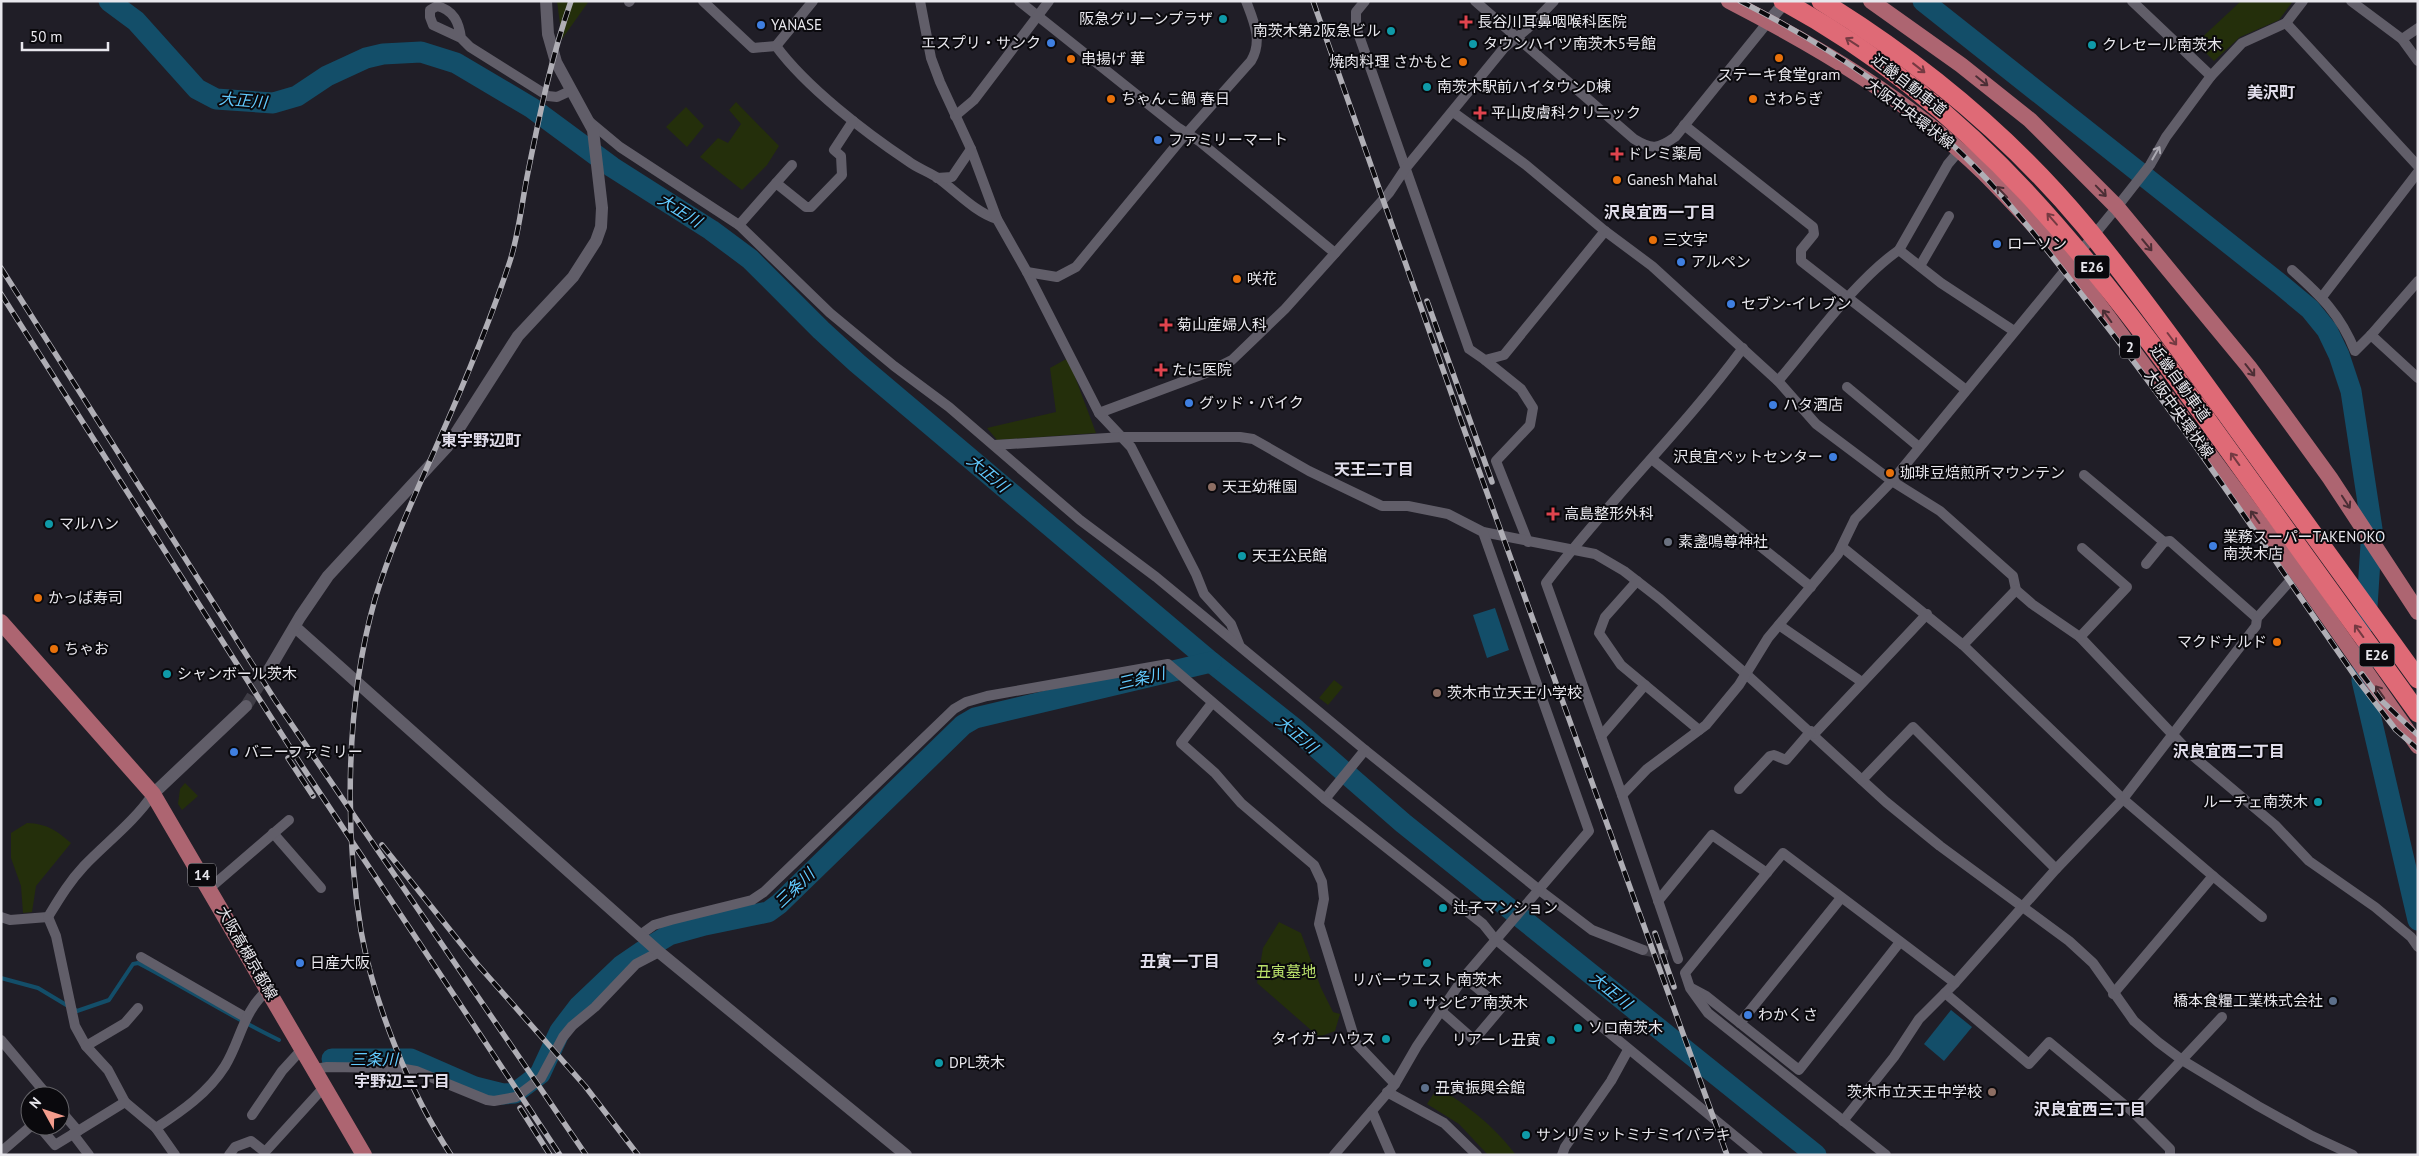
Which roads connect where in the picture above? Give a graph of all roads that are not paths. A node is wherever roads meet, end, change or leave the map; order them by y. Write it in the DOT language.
graph roads {
  1 [pos="546,1"];
  2 [pos="703,1"];
  3 [pos="813,1"];
  4 [pos="920,1"];
  5 [pos="1019,1"];
  6 [pos="1049,1"];
  7 [pos="1246,1"];
  8 [pos="1365,1"];
  9 [pos="1476,1"];
  10 [pos="1554,1"];
  11 [pos="1729,1"];
  12 [pos="1785,1"];
  13 [pos="1821,1"];
  14 [pos="1871,1"];
  15 [pos="2132,1"];
  16 [pos="2303,1"];
  17 [pos="2352,1"];
  18 [pos="1037,18"];
  19 [pos="1768,22"];
  20 [pos="2286,23"];
  21 [pos="2418,28"];
  22 [pos="1517,37"];
  23 [pos="461,38"];
  24 [pos="2402,39"];
  25 [pos="776,46"];
  26 [pos="2418,61"];
  27 [pos="2211,76"];
  28 [pos="570,91"];
  29 [pos="1453,112"];
  30 [pos="955,116"];
  31 [pos="853,121"];
  32 [pos="590,125"];
  33 [pos="1684,125"];
  34 [pos="1188,134"];
  35 [pos="971,149"];
  36 [pos="1959,152"];
  37 [pos="792,165"];
  38 [pos="2418,166"];
  39 [pos="1405,169"];
  40 [pos="2418,172"];
  41 [pos="937,178"];
  42 [pos="776,183"];
  43 [pos="2117,206"];
  44 [pos="1949,216"];
  45 [pos="998,219"];
  46 [pos="739,225"];
  47 [pos="1605,231"];
  48 [pos="1899,250"];
  49 [pos="1335,253"];
  50 [pos="2069,264"];
  51 [pos="1920,266"];
  52 [pos="2292,270"];
  53 [pos="1027,272"];
  54 [pos="2418,281"];
  55 [pos="2322,297"];
  56 [pos="1848,299"];
  57 [pos="2014,331"];
  58 [pos="2372,336"];
  59 [pos="1743,348"];
  60 [pos="1486,360"];
  61 [pos="2418,378"];
  62 [pos="1778,381"];
  63 [pos="1847,387"];
  64 [pos="1966,390"];
  65 [pos="1099,413"];
  66 [pos="1123,437"];
  67 [pos="994,445"];
  68 [pos="1919,447"];
  69 [pos="1653,460"];
  70 [pos="2084,475"];
  71 [pos="1892,480"];
  72 [pos="1483,532"];
  73 [pos="1528,542"];
  74 [pos="2164,542"];
  75 [pos="1842,547"];
  76 [pos="2082,548"];
  77 [pos="1571,549"];
  78 [pos="2146,564"];
  79 [pos="2297,573"];
  80 [pos="1637,581"];
  81 [pos="1811,586"];
  82 [pos="2016,590"];
  83 [pos="2418,612"];
  84 [pos="1927,614"];
  85 [pos="2257,618"];
  86 [pos="1,622"];
  87 [pos="1779,625"];
  88 [pos="295,627"];
  89 [pos="2080,637"];
  90 [pos="1239,645"];
  91 [pos="1963,645"];
  92 [pos="270,668"];
  93 [pos="1746,674"];
  94 [pos="2418,680"];
  95 [pos="1862,682"];
  96 [pos="1645,685"];
  97 [pos="2418,699"];
  98 [pos="1212,703"];
  99 [pos="246,706"];
  100 [pos="2418,713"];
  101 [pos="2397,716"];
  102 [pos="1700,730"];
  103 [pos="1812,732"];
  104 [pos="2174,734"];
  105 [pos="1601,736"];
  106 [pos="2418,746"];
  107 [pos="1365,750"];
  108 [pos="1862,780"];
  109 [pos="1739,789"];
  110 [pos="153,794"];
  111 [pos="1622,795"];
  112 [pos="2123,799"];
  113 [pos="1325,800"];
  114 [pos="288,820"];
  115 [pos="273,833"];
  116 [pos="2056,870"];
  117 [pos="1767,873"];
  118 [pos="2213,876"];
  119 [pos="210,888"];
  120 [pos="321,888"];
  121 [pos="1538,889"];
  122 [pos="1841,898"];
  123 [pos="1658,901"];
  124 [pos="2021,907"];
  125 [pos="1,917"];
  126 [pos="48,917"];
  127 [pos="2262,918"];
  128 [pos="642,937"];
  129 [pos="1495,938"];
  130 [pos="1900,942"];
  131 [pos="2418,947"];
  132 [pos="656,950"];
  133 [pos="1643,950"];
  134 [pos="141,957"];
  135 [pos="1685,973"];
  136 [pos="1464,977"];
  137 [pos="1955,983"];
  138 [pos="1690,988"];
  139 [pos="268,989"];
  140 [pos="1945,992"];
  141 [pos="2113,994"];
  142 [pos="138,1008"];
  143 [pos="1440,1010"];
  144 [pos="245,1017"];
  145 [pos="2222,1017"];
  146 [pos="1740,1023"];
  147 [pos="1,1040"];
  148 [pos="86,1046"];
  149 [pos="303,1048"];
  150 [pos="1628,1050"];
  151 [pos="2182,1060"];
  152 [pos="315,1069"];
  153 [pos="1395,1084"];
  154 [pos="40,1086"];
  155 [pos="325,1086"];
  156 [pos="1387,1092"];
  157 [pos="125,1102"];
  158 [pos="1372,1111"];
  159 [pos="2132,1112"];
  160 [pos="252,1115"];
  161 [pos="1843,1121"];
  162 [pos="70,1125"];
  163 [pos="156,1128"];
  164 [pos="75,1132"];
  165 [pos="70,1135"];
  166 [pos="20,1136"];
  167 [pos="46,1136"];
  168 [pos="69,1136"];
  169 [pos="1,1152"];
  170 [pos="89,1155"];
  171 [pos="175,1155"];
  172 [pos="229,1155"];
  173 [pos="364,1155"];
  174 [pos="906,1155"];
  175 [pos="1334,1155"];
  176 [pos="1391,1155"];
  177 [pos="1477,1155"];
  178 [pos="1562,1155"];
  179 [pos="1758,1155"];
  180 [pos="1886,1155"];
  181 [pos="2170,1155"];
  182 [pos="2353,1155"];
  1 -- 28 [label="street"];
  2 -- 25 [label="street"];
  3 -- 25 [label="street"];
  4 -- 30 [label="street"];
  5 -- 18 [label="street"];
  6 -- 18 [label="street"];
  7 -- 34 [label="street"];
  8 -- 39 [label="street"];
  9 -- 22 [label="street"];
  10 -- 22 [label="street"];
  11 -- 19 [label="main road, 大阪中央環状線 / 2"];
  12 -- 19 [label="street"];
  100 -- 12 [label="highway, 近畿自動車道 / E26, one-way"];
  13 -- 94 [label="highway, 近畿自動車道 / E26, one-way"];
  14 -- 43 [label="main road, one-way"];
  15 -- 27 [label="street"];
  16 -- 20 [label="street"];
  17 -- 24 [label="street"];
  18 -- 30 [label="street"];
  18 -- 34 [label="street"];
  19 -- 33 [label="street"];
  19 -- 36 [label="main road, 大阪中央環状線 / 2"];
  20 -- 27 [label="street"];
  20 -- 38 [label="street"];
  21 -- 24 [label="street"];
  22 -- 29 [label="street"];
  22 -- 33 [label="street"];
  23 -- 28 [label="street"];
  24 -- 26 [label="street"];
  25 -- 31 [label="street"];
  43 -- 27 [label="street, one-way"];
  28 -- 32 [label="street"];
  29 -- 39 [label="street"];
  29 -- 47 [label="street"];
  30 -- 35 [label="street"];
  31 -- 41 [label="street"];
  31 -- 42 [label="street"];
  32 -- 46 [label="street"];
  32 -- 88 [label="street"];
  33 -- 56 [label="street"];
  34 -- 49 [label="street"];
  34 -- 53 [label="street"];
  35 -- 41 [label="street"];
  35 -- 45 [label="street"];
  36 -- 48 [label="street"];
  50 -- 36 [label="main road, 大阪中央環状線 / 2, one-way"];
  37 -- 42 [label="street"];
  39 -- 49 [label="street"];
  39 -- 60 [label="street"];
  40 -- 55 [label="street"];
  41 -- 45 [label="street"];
  42 -- 46 [label="street"];
  43 -- 50 [label="street"];
  43 -- 83 [label="main road, one-way"];
  44 -- 51 [label="street"];
  45 -- 53 [label="street"];
  46 -- 67 [label="street"];
  47 -- 59 [label="street"];
  47 -- 60 [label="street"];
  48 -- 51 [label="street"];
  48 -- 56 [label="street"];
  49 -- 65 [label="street"];
  50 -- 57 [label="street"];
  79 -- 50 [label="main road, 大阪中央環状線 / 2, one-way"];
  51 -- 57 [label="street"];
  52 -- 55 [label="street"];
  53 -- 65 [label="street"];
  54 -- 58 [label="street"];
  55 -- 58 [label="street"];
  56 -- 62 [label="street"];
  56 -- 64 [label="street"];
  57 -- 64 [label="street"];
  58 -- 61 [label="street"];
  59 -- 62 [label="street"];
  59 -- 69 [label="street"];
  60 -- 73 [label="street"];
  62 -- 71 [label="street"];
  63 -- 68 [label="street"];
  64 -- 68 [label="street"];
  65 -- 66 [label="street"];
  66 -- 67 [label="street"];
  66 -- 72 [label="street"];
  66 -- 90 [label="street"];
  67 -- 90 [label="street"];
  68 -- 71 [label="street"];
  69 -- 77 [label="street"];
  69 -- 81 [label="street"];
  70 -- 74 [label="street"];
  71 -- 75 [label="street"];
  71 -- 82 [label="street"];
  72 -- 73 [label="street"];
  72 -- 121 [label="street"];
  73 -- 77 [label="street"];
  74 -- 78 [label="street"];
  74 -- 85 [label="street"];
  75 -- 81 [label="street"];
  75 -- 84 [label="street"];
  76 -- 89 [label="street"];
  77 -- 80 [label="street"];
  77 -- 105 [label="street"];
  79 -- 85 [label="street"];
  101 -- 79 [label="main road, 大阪中央環状線 / 2, one-way"];
  80 -- 93 [label="street"];
  80 -- 96 [label="street"];
  81 -- 87 [label="street"];
  82 -- 89 [label="street"];
  82 -- 91 [label="street"];
  84 -- 91 [label="street"];
  84 -- 95 [label="street"];
  85 -- 104 [label="street"];
  86 -- 110 [label="main road, 大阪高槻京都線 / 14"];
  87 -- 93 [label="street"];
  87 -- 95 [label="street"];
  88 -- 92 [label="street"];
  88 -- 128 [label="street"];
  89 -- 104 [label="street"];
  90 -- 107 [label="street"];
  91 -- 112 [label="street"];
  93 -- 102 [label="street"];
  93 -- 103 [label="street"];
  95 -- 103 [label="street"];
  96 -- 102 [label="street"];
  96 -- 105 [label="street"];
  97 -- 101 [label="street"];
  98 -- 113 [label="street"];
  98 -- 128 [label="street"];
  98 -- 153 [label="street"];
  99 -- 110 [label="street"];
  101 -- 106 [label="main road, 大阪中央環状線 / 2"];
  102 -- 111 [label="street"];
  103 -- 108 [label="street"];
  103 -- 109 [label="street"];
  104 -- 112 [label="street"];
  104 -- 131 [label="street"];
  105 -- 111 [label="street"];
  107 -- 113 [label="street"];
  107 -- 121 [label="street"];
  108 -- 116 [label="street"];
  108 -- 124 [label="street"];
  110 -- 119 [label="main road, 大阪高槻京都線 / 14"];
  110 -- 126 [label="street"];
  111 -- 123 [label="street"];
  112 -- 116 [label="street"];
  112 -- 118 [label="street"];
  113 -- 129 [label="street"];
  114 -- 115 [label="street"];
  115 -- 119 [label="street"];
  115 -- 120 [label="street"];
  116 -- 124 [label="street"];
  117 -- 122 [label="street"];
  117 -- 123 [label="street"];
  117 -- 135 [label="street"];
  118 -- 127 [label="street"];
  118 -- 141 [label="street"];
  119 -- 139 [label="main road, 大阪高槻京都線 / 14"];
  121 -- 129 [label="street"];
  121 -- 133 [label="street"];
  122 -- 130 [label="street"];
  122 -- 146 [label="street"];
  123 -- 135 [label="street"];
  124 -- 137 [label="street"];
  124 -- 141 [label="street"];
  125 -- 126 [label="street"];
  126 -- 148 [label="street"];
  128 -- 132 [label="street"];
  129 -- 136 [label="street"];
  129 -- 150 [label="street"];
  130 -- 137 [label="street"];
  130 -- 146 [label="street"];
  132 -- 152 [label="street"];
  132 -- 174 [label="street"];
  134 -- 144 [label="street"];
  135 -- 138 [label="street"];
  136 -- 143 [label="street"];
  136 -- 143 [label="street"];
  137 -- 140 [label="street"];
  138 -- 146 [label="street"];
  138 -- 161 [label="street"];
  139 -- 144 [label="street"];
  139 -- 149 [label="main road, 大阪高槻京都線 / 14"];
  140 -- 159 [label="street"];
  140 -- 161 [label="street"];
  141 -- 151 [label="street"];
  142 -- 148 [label="street"];
  143 -- 153 [label="street"];
  144 -- 163 [label="street"];
  145 -- 151 [label="street"];
  147 -- 154 [label="street"];
  148 -- 157 [label="street"];
  149 -- 152 [label="main road, 大阪高槻京都線 / 14"];
  149 -- 160 [label="street"];
  150 -- 178 [label="street"];
  150 -- 179 [label="street"];
  151 -- 159 [label="street"];
  151 -- 182 [label="street"];
  152 -- 155 [label="main road, 大阪高槻京都線 / 14"];
  153 -- 156 [label="street"];
  155 -- 172 [label="street"];
  155 -- 173 [label="main road, 大阪高槻京都線 / 14"];
  156 -- 158 [label="street"];
  156 -- 177 [label="street"];
  157 -- 163 [label="street"];
  157 -- 164 [label="street"];
  158 -- 175 [label="street"];
  158 -- 176 [label="street"];
  159 -- 181 [label="street"];
  161 -- 180 [label="street"];
  162 -- 164 [label="street"];
  163 -- 171 [label="street"];
  164 -- 165 [label="street"];
  164 -- 170 [label="street"];
  166 -- 169 [label="street"];
  167 -- 168 [label="street"];
}
